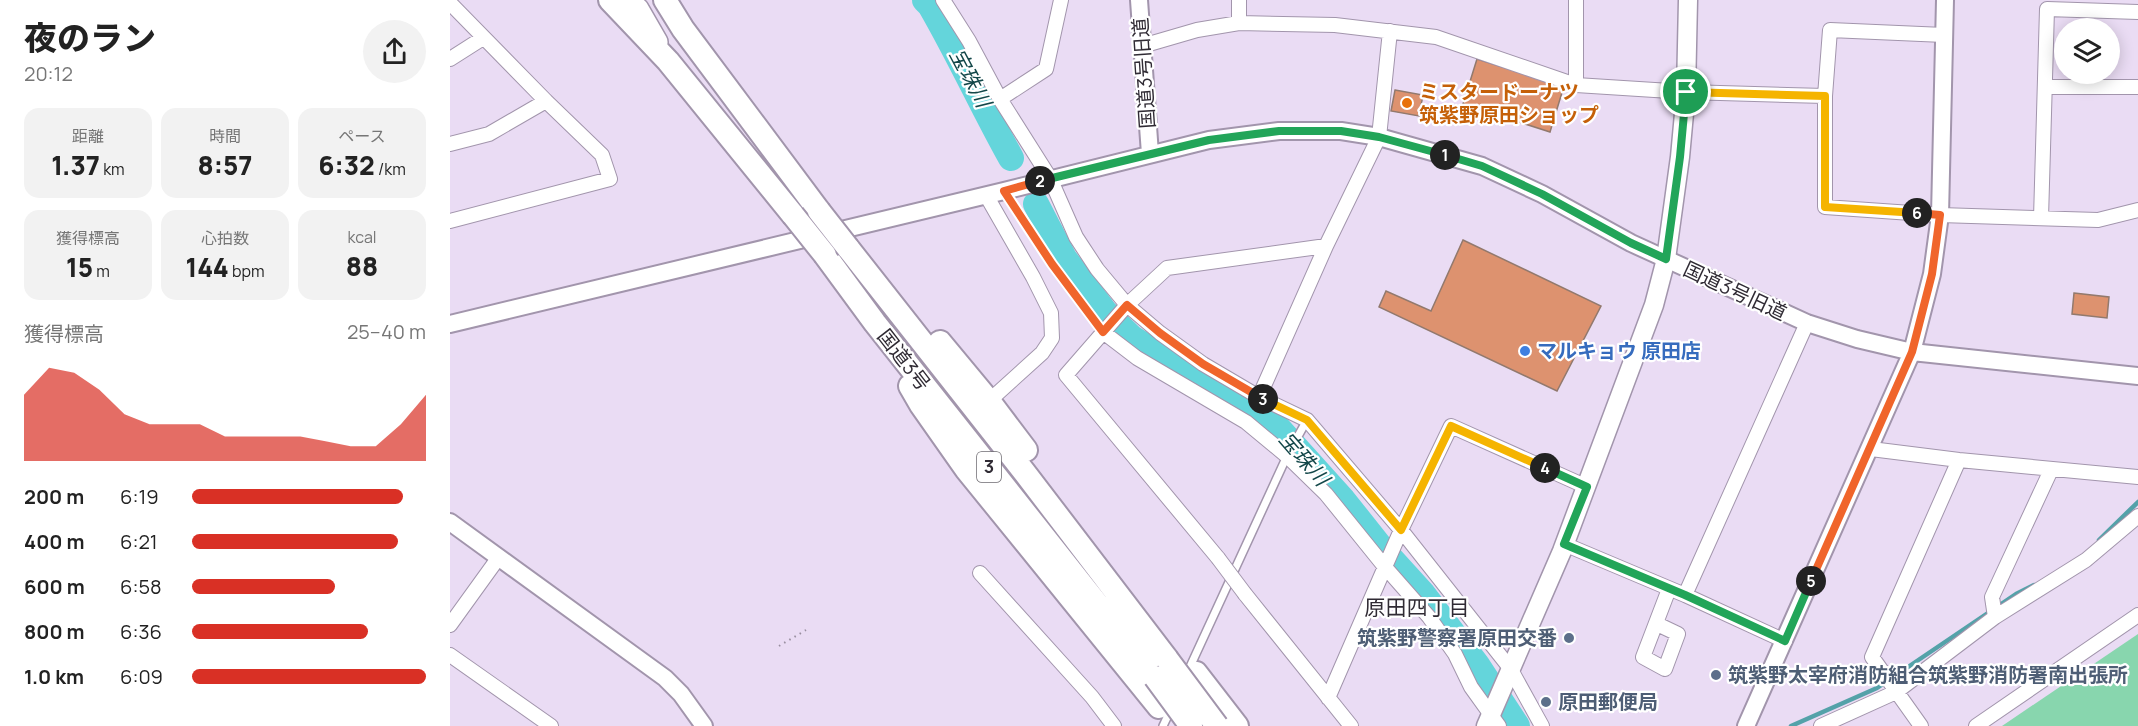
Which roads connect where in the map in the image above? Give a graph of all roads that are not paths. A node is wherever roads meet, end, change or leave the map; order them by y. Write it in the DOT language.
graph roads {
  1 [pos="610,0"];
  2 [pos="629,0"];
  3 [pos="659,0"];
  4 [pos="665,0"];
  5 [pos="943,0"];
  6 [pos="1060,0"];
  7 [pos="1139,0"];
  8 [pos="1239,0"];
  9 [pos="1576,0"];
  10 [pos="1688,0"];
  11 [pos="1945,0"];
  12 [pos="450,3"];
  13 [pos="2138,12"];
  14 [pos="1239,23"];
  15 [pos="683,29"];
  16 [pos="1390,31"];
  17 [pos="1944,35"];
  18 [pos="483,38"];
  19 [pos="1142,46"];
  20 [pos="450,59"];
  21 [pos="668,61"];
  22 [pos="1576,85"];
  23 [pos="2045,87"];
  24 [pos="2138,87"];
  25 [pos="1686,92"];
  26 [pos="1825,96"];
  27 [pos="1000,99"];
  28 [pos="546,101"];
  29 [pos="1379,137"];
  30 [pos="450,144"];
  31 [pos="1150,154"];
  32 [pos="1050,178"];
  33 [pos="1004,191"];
  34 [pos="986,195"];
  35 [pos="2138,210"];
  36 [pos="1940,215"];
  37 [pos="2041,218"];
  38 [pos="450,221"];
  39 [pos="1326,246"];
  40 [pos="1666,259"];
  41 [pos="864,270"];
  42 [pos="1127,305"];
  43 [pos="875,323"];
  44 [pos="1807,323"];
  45 [pos="450,324"];
  46 [pos="1103,332"];
  47 [pos="1912,352"];
  48 [pos="2138,376"];
  49 [pos="1259,397"];
  50 [pos="989,401"];
  51 [pos="1307,420"];
  52 [pos="1871,448"];
  53 [pos="1287,456"];
  54 [pos="1959,460"];
  55 [pos="2051,470"];
  56 [pos="2138,477"];
  57 [pos="1587,487"];
  58 [pos="2138,516"];
  59 [pos="450,522"];
  60 [pos="1401,530"];
  61 [pos="1564,544"];
  62 [pos="499,557"];
  63 [pos="1384,567"];
  64 [pos="981,573"];
  65 [pos="1669,589"];
  66 [pos="1685,595"];
  67 [pos="2138,615"];
  68 [pos="1995,617"];
  69 [pos="1656,624"];
  70 [pos="450,625"];
  71 [pos="1785,641"];
  72 [pos="450,655"];
  73 [pos="1167,663"];
  74 [pos="1510,668"];
  75 [pos="1189,679"];
  76 [pos="1896,692"];
  77 [pos="1328,698"];
  78 [pos="1166,709"];
  79 [pos="1492,722"];
  80 [pos="551,726"];
  81 [pos="704,726"];
  82 [pos="1114,726"];
  83 [pos="1173,726"];
  84 [pos="1191,726"];
  85 [pos="1217,726"];
  86 [pos="1238,726"];
  87 [pos="1351,726"];
  88 [pos="1542,726"];
  89 [pos="1746,726"];
  90 [pos="1821,726"];
  91 [pos="1921,726"];
  92 [pos="1976,726"];
  1 -- 21 [label="highway, 国道3号 / 3"];
  2 -- 21 [label="main road"];
  3 -- 15 [label="main road"];
  4 -- 15 [label="highway, 国道3号 / 3"];
  5 -- 27 [label="street"];
  6 -- 27 [label="street"];
  7 -- 19 [label="street, 国道3号旧道"];
  8 -- 14 [label="street"];
  9 -- 22 [label="street"];
  10 -- 25 [label="main road"];
  11 -- 17 [label="street"];
  12 -- 18 [label="street"];
  13 -- 23 [label="street"];
  14 -- 16 [label="street"];
  14 -- 19 [label="street"];
  15 -- 41 [label="highway, 国道3号 / 3, bridge"];
  16 -- 22 [label="street"];
  16 -- 29 [label="street"];
  17 -- 26 [label="street"];
  17 -- 36 [label="street"];
  18 -- 20 [label="street"];
  18 -- 28 [label="street"];
  19 -- 31 [label="street, 国道3号旧道"];
  21 -- 43 [label="highway, 国道3号 / 3, bridge"];
  22 -- 25 [label="street"];
  23 -- 24 [label="street"];
  23 -- 37 [label="street"];
  25 -- 26 [label="street"];
  25 -- 40 [label="main road"];
  26 -- 36 [label="street"];
  27 -- 32 [label="street"];
  28 -- 30 [label="street"];
  28 -- 38 [label="street"];
  29 -- 31 [label="street, 国道3号旧道"];
  29 -- 39 [label="street"];
  29 -- 40 [label="street, 国道3号旧道"];
  31 -- 32 [label="street"];
  32 -- 33 [label="street"];
  32 -- 42 [label="street"];
  33 -- 34 [label="street"];
  33 -- 46 [label="lane"];
  34 -- 45 [label="street"];
  34 -- 50 [label="street"];
  35 -- 37 [label="street"];
  36 -- 37 [label="street"];
  36 -- 47 [label="street"];
  39 -- 42 [label="street"];
  39 -- 49 [label="street"];
  40 -- 44 [label="street, 国道3号旧道"];
  40 -- 57 [label="main road"];
  41 -- 50 [label="highway"];
  41 -- 73 [label="highway, 国道3号 / 3"];
  42 -- 46 [label="street"];
  42 -- 49 [label="street"];
  43 -- 73 [label="highway, 国道3号 / 3"];
  43 -- 78 [label="highway"];
  44 -- 47 [label="street, 国道3号旧道"];
  44 -- 66 [label="street"];
  46 -- 53 [label="street"];
  46 -- 77 [label="street, bridge"];
  47 -- 48 [label="street, 国道3号旧道"];
  47 -- 52 [label="street"];
  49 -- 51 [label="street"];
  50 -- 73 [label="highway"];
  51 -- 53 [label="lane"];
  51 -- 60 [label="street"];
  52 -- 54 [label="street"];
  52 -- 71 [label="street"];
  53 -- 63 [label="street"];
  53 -- 75 [label="lane"];
  54 -- 55 [label="street"];
  54 -- 76 [label="street"];
  55 -- 56 [label="street"];
  55 -- 68 [label="street"];
  57 -- 60 [label="street"];
  57 -- 61 [label="main road"];
  58 -- 68 [label="street"];
  59 -- 62 [label="street"];
  60 -- 63 [label="street"];
  60 -- 74 [label="street"];
  61 -- 65 [label="street"];
  61 -- 74 [label="main road"];
  62 -- 70 [label="street"];
  62 -- 81 [label="street"];
  63 -- 77 [label="street"];
  63 -- 79 [label="street"];
  64 -- 82 [label="street"];
  65 -- 66 [label="street"];
  65 -- 69 [label="street"];
  66 -- 71 [label="street"];
  67 -- 92 [label="street"];
  68 -- 76 [label="street"];
  71 -- 89 [label="street"];
  72 -- 80 [label="street"];
  73 -- 75 [label="highway"];
  73 -- 84 [label="highway, 国道3号 / 3, bridge"];
  73 -- 85 [label="highway, 国道3号 / 3, bridge"];
  74 -- 79 [label="main road"];
  74 -- 88 [label="street"];
  75 -- 86 [label="highway"];
  76 -- 90 [label="street"];
  76 -- 91 [label="street"];
  77 -- 87 [label="street"];
  78 -- 83 [label="highway"];
}
